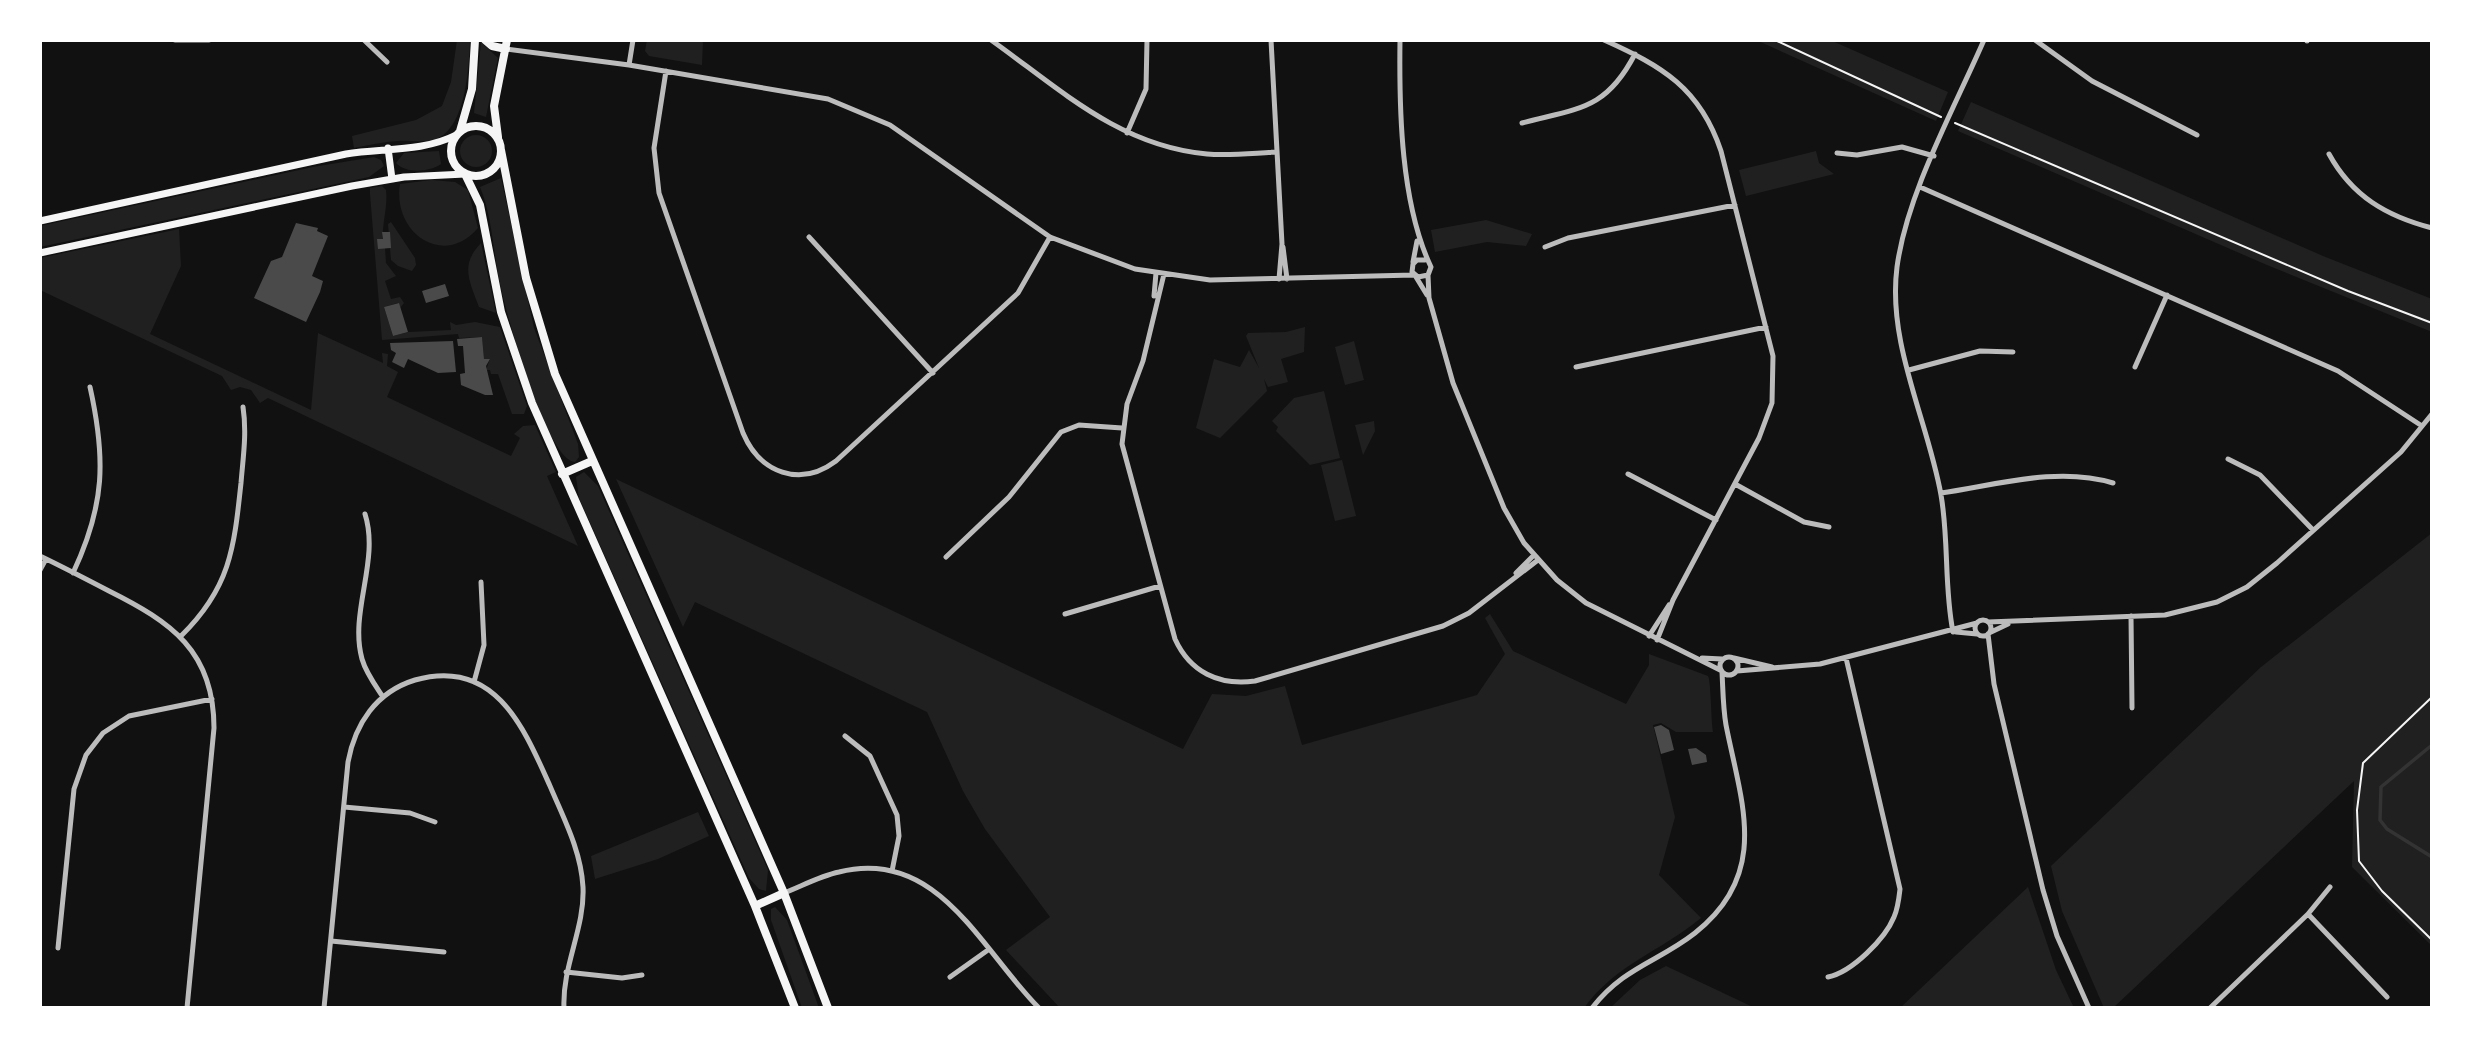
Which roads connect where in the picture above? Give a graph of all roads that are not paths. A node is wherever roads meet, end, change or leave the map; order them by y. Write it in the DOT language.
graph roads {
  1 [pos="176,40"];
  2 [pos="209,40"];
  3 [pos="364,40"];
  4 [pos="475,40"];
  5 [pos="485,40"];
  6 [pos="633,40"];
  7 [pos="991,40"];
  8 [pos="1147,40"];
  9 [pos="1270,40"];
  10 [pos="1400,40"];
  11 [pos="1604,40"];
  12 [pos="2035,40"];
  13 [pos="1982,41"];
  14 [pos="506,45"];
  15 [pos="1635,54"];
  16 [pos="387,62"];
  17 [pos="629,65"];
  18 [pos="666,71"];
  19 [pos="1522,123"];
  20 [pos="458,133"];
  21 [pos="1127,133"];
  22 [pos="2197,135"];
  23 [pos="500,145"];
  24 [pos="388,148"];
  25 [pos="1277,152"];
  26 [pos="1837,153"];
  27 [pos="2329,154"];
  28 [pos="1934,156"];
  29 [pos="465,174"];
  30 [pos="392,179"];
  31 [pos="1920,187"];
  32 [pos="1735,205"];
  33 [pos="40,220"];
  34 [pos="2432,228"];
  35 [pos="809,237"];
  36 [pos="1050,237"];
  37 [pos="1417,237"];
  38 [pos="1282,243"];
  39 [pos="1545,247"];
  40 [pos="40,253"];
  41 [pos="1426,260"];
  42 [pos="1413,265"];
  43 [pos="1156,273"];
  44 [pos="1393,273"];
  45 [pos="1164,274"];
  46 [pos="1415,275"];
  47 [pos="1428,275"];
  48 [pos="1279,279"];
  49 [pos="1287,279"];
  50 [pos="2167,295"];
  51 [pos="1429,298"];
  52 [pos="1153,310"];
  53 [pos="1766,327"];
  54 [pos="2013,352"];
  55 [pos="1576,367"];
  56 [pos="2134,367"];
  57 [pos="1909,370"];
  58 [pos="933,373"];
  59 [pos="90,387"];
  60 [pos="243,407"];
  61 [pos="2432,414"];
  62 [pos="2422,426"];
  63 [pos="1122,428"];
  64 [pos="2228,459"];
  65 [pos="592,461"];
  66 [pos="562,474"];
  67 [pos="1628,474"];
  68 [pos="2113,483"];
  69 [pos="1735,484"];
  70 [pos="1941,493"];
  71 [pos="365,514"];
  72 [pos="1716,520"];
  73 [pos="1829,527"];
  74 [pos="2314,530"];
  75 [pos="946,557"];
  76 [pos="43,558"];
  77 [pos="1536,558"];
  78 [pos="40,570"];
  79 [pos="73,573"];
  80 [pos="481,582"];
  81 [pos="1160,586"];
  82 [pos="1673,600"];
  83 [pos="1065,614"];
  84 [pos="2131,616"];
  85 [pos="1988,622"];
  86 [pos="2011,622"];
  87 [pos="1977,624"];
  88 [pos="1953,632"];
  89 [pos="1989,633"];
  90 [pos="1980,635"];
  91 [pos="181,636"];
  92 [pos="1649,636"];
  93 [pos="1657,640"];
  94 [pos="1989,654"];
  95 [pos="1734,657"];
  96 [pos="1699,658"];
  97 [pos="1846,658"];
  98 [pos="1722,659"];
  99 [pos="1782,668"];
  100 [pos="1721,671"];
  101 [pos="1734,673"];
  102 [pos="474,682"];
  103 [pos="1724,694"];
  104 [pos="383,697"];
  105 [pos="212,699"];
  106 [pos="2132,708"];
  107 [pos="845,736"];
  108 [pos="344,807"];
  109 [pos="435,822"];
  110 [pos="892,871"];
  111 [pos="2330,887"];
  112 [pos="784,893"];
  113 [pos="755,906"];
  114 [pos="2308,914"];
  115 [pos="331,941"];
  116 [pos="58,948"];
  117 [pos="988,950"];
  118 [pos="444,952"];
  119 [pos="566,972"];
  120 [pos="642,975"];
  121 [pos="950,977"];
  122 [pos="1828,977"];
  123 [pos="2387,997"];
  124 [pos="187,1008"];
  125 [pos="324,1008"];
  126 [pos="564,1008"];
  127 [pos="795,1008"];
  128 [pos="828,1008"];
  129 [pos="1039,1008"];
  130 [pos="1592,1008"];
  131 [pos="2089,1008"];
  132 [pos="2210,1008"];
  1 -- 2 [label="street"];
  3 -- 16 [label="street"];
  4 -- 20 [label="main road"];
  5 -- 14 [label="main road"];
  6 -- 17 [label="street"];
  7 -- 21 [label="street"];
  8 -- 21 [label="street"];
  9 -- 25 [label="street"];
  10 -- 37 [label="street"];
  11 -- 15 [label="street"];
  12 -- 22 [label="street"];
  13 -- 28 [label="street"];
  14 -- 17 [label="street"];
  14 -- 23 [label="main road"];
  15 -- 19 [label="street"];
  15 -- 32 [label="street"];
  17 -- 18 [label="street"];
  18 -- 36 [label="street"];
  18 -- 58 [label="street"];
  20 -- 23 [label="main road"];
  20 -- 24 [label="main road"];
  20 -- 29 [label="main road"];
  21 -- 25 [label="street"];
  23 -- 29 [label="main road"];
  23 -- 65 [label="main road"];
  24 -- 30 [label="main road"];
  24 -- 33 [label="main road"];
  25 -- 38 [label="street"];
  26 -- 28 [label="street"];
  27 -- 34 [label="street"];
  28 -- 31 [label="street"];
  29 -- 30 [label="main road"];
  29 -- 66 [label="main road"];
  30 -- 40 [label="main road"];
  31 -- 50 [label="street"];
  31 -- 57 [label="street"];
  32 -- 39 [label="street"];
  32 -- 53 [label="street"];
  35 -- 58 [label="street"];
  36 -- 43 [label="street"];
  36 -- 58 [label="street"];
  37 -- 41 [label="street"];
  37 -- 42 [label="street"];
  38 -- 48 [label="street"];
  38 -- 49 [label="street"];
  41 -- 42 [label="street"];
  41 -- 47 [label="street"];
  42 -- 44 [label="street"];
  42 -- 46 [label="street"];
  43 -- 45 [label="street"];
  43 -- 52 [label="street"];
  44 -- 46 [label="street"];
  44 -- 49 [label="street"];
  45 -- 48 [label="street"];
  45 -- 52 [label="street"];
  46 -- 47 [label="street"];
  46 -- 51 [label="street"];
  47 -- 51 [label="street"];
  48 -- 49 [label="street"];
  50 -- 56 [label="street"];
  50 -- 62 [label="street"];
  51 -- 77 [label="street"];
  52 -- 63 [label="street"];
  53 -- 55 [label="street"];
  53 -- 69 [label="street"];
  54 -- 57 [label="street"];
  57 -- 70 [label="street"];
  59 -- 79 [label="street"];
  60 -- 91 [label="street"];
  61 -- 62 [label="street"];
  62 -- 74 [label="street"];
  63 -- 75 [label="street"];
  63 -- 81 [label="street"];
  64 -- 74 [label="street"];
  65 -- 66 [label="main road"];
  65 -- 112 [label="main road"];
  66 -- 113 [label="main road"];
  67 -- 72 [label="street"];
  68 -- 70 [label="street"];
  69 -- 72 [label="street"];
  69 -- 73 [label="street"];
  70 -- 88 [label="street"];
  71 -- 104 [label="street"];
  72 -- 82 [label="street"];
  74 -- 84 [label="street"];
  76 -- 78 [label="street"];
  76 -- 79 [label="street"];
  77 -- 81 [label="street"];
  77 -- 92 [label="street"];
  79 -- 91 [label="street"];
  80 -- 102 [label="street"];
  81 -- 83 [label="street"];
  82 -- 92 [label="street"];
  82 -- 93 [label="street"];
  84 -- 86 [label="street"];
  84 -- 106 [label="street"];
  85 -- 86 [label="street"];
  85 -- 87 [label="street"];
  85 -- 89 [label="street"];
  86 -- 89 [label="street"];
  87 -- 88 [label="street"];
  87 -- 90 [label="street"];
  88 -- 90 [label="street"];
  88 -- 97 [label="street"];
  89 -- 90 [label="street"];
  89 -- 94 [label="street"];
  90 -- 94 [label="street"];
  91 -- 105 [label="street"];
  92 -- 93 [label="street"];
  93 -- 96 [label="street"];
  94 -- 131 [label="street"];
  95 -- 98 [label="street"];
  95 -- 99 [label="street"];
  95 -- 101 [label="street"];
  96 -- 98 [label="street"];
  96 -- 100 [label="street"];
  97 -- 99 [label="street"];
  97 -- 122 [label="street"];
  98 -- 100 [label="street"];
  99 -- 101 [label="street"];
  100 -- 101 [label="street"];
  100 -- 103 [label="street"];
  101 -- 103 [label="street"];
  102 -- 104 [label="street"];
  102 -- 119 [label="street"];
  103 -- 130 [label="street"];
  104 -- 108 [label="street"];
  105 -- 116 [label="street"];
  105 -- 124 [label="street"];
  107 -- 110 [label="street"];
  108 -- 109 [label="street"];
  108 -- 115 [label="street"];
  110 -- 112 [label="street"];
  110 -- 117 [label="street"];
  111 -- 114 [label="street"];
  112 -- 113 [label="main road"];
  112 -- 128 [label="main road"];
  113 -- 127 [label="main road"];
  114 -- 123 [label="street"];
  114 -- 132 [label="street"];
  115 -- 118 [label="street"];
  115 -- 125 [label="street"];
  117 -- 121 [label="street"];
  117 -- 129 [label="street"];
  119 -- 120 [label="street"];
  119 -- 126 [label="street"];
}
